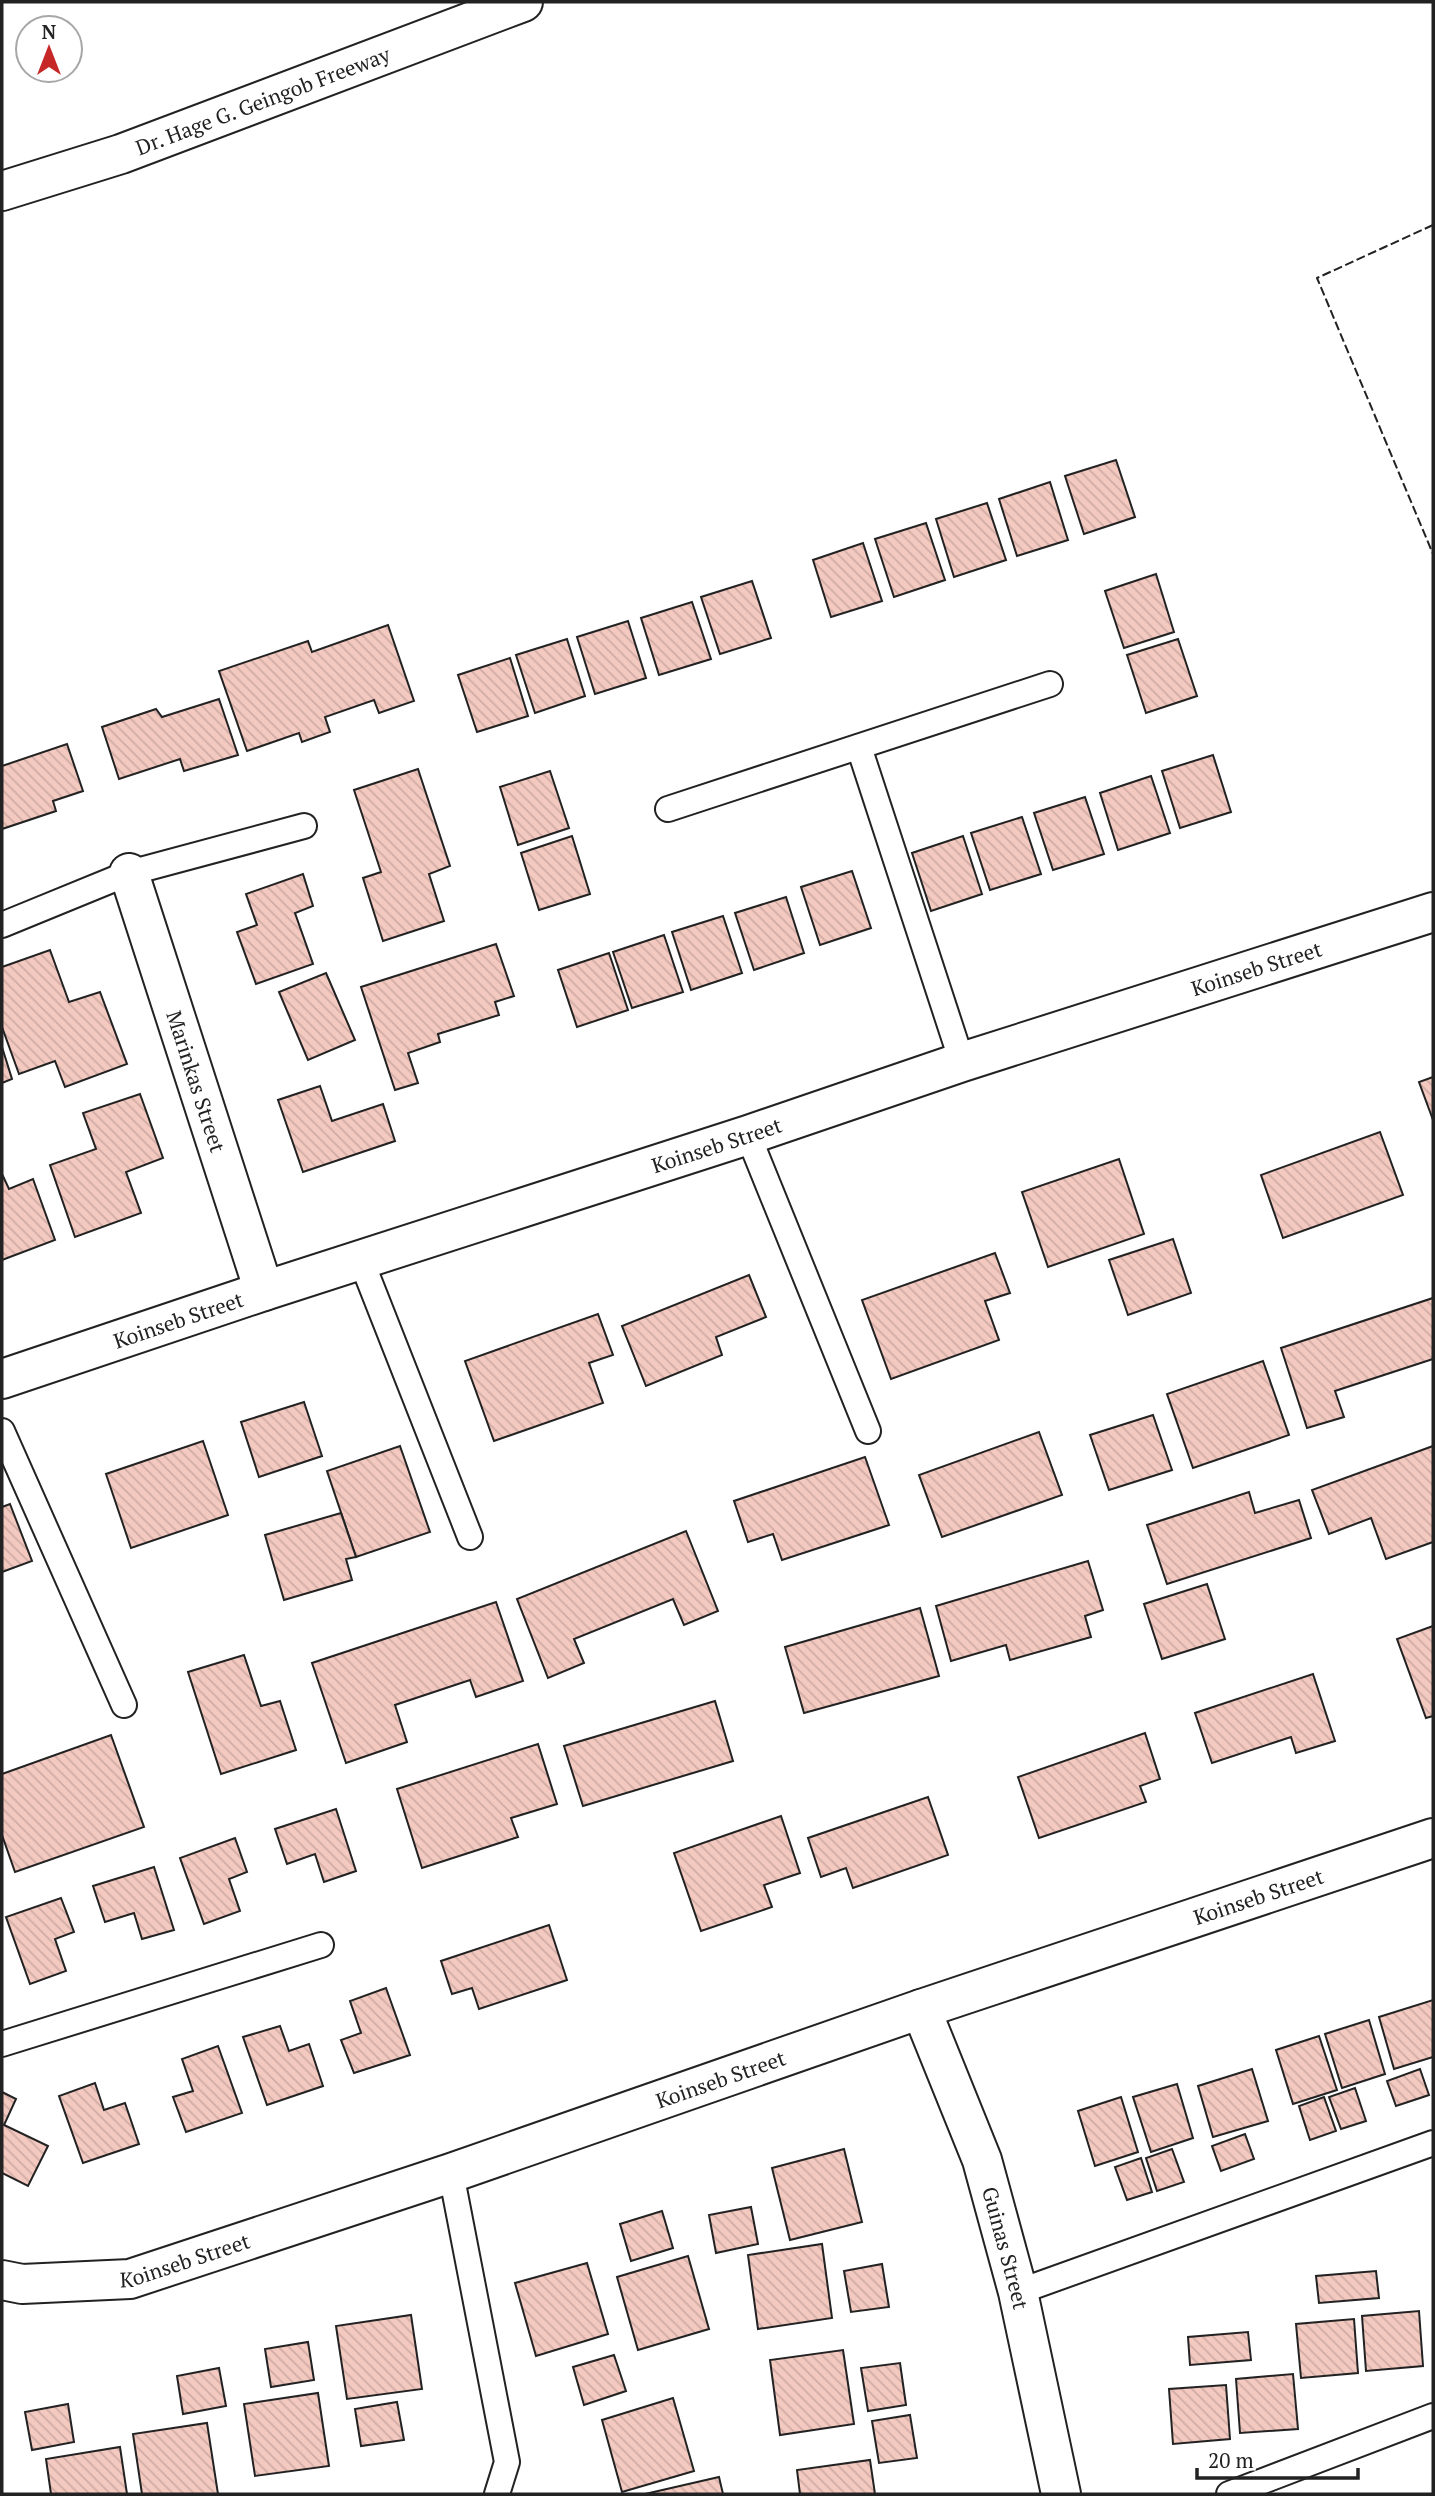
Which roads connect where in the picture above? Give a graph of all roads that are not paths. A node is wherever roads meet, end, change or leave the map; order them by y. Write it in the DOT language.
graph roads {
  1 [pos="523,2"];
  2 [pos="2,191"];
  3 [pos="1050,684"];
  4 [pos="859,747"];
  5 [pos="668,809"];
  6 [pos="303,826"];
  7 [pos="129,873"];
  8 [pos="1433,912"];
  9 [pos="2,925"];
  10 [pos="962,1062"];
  11 [pos="748,1135"];
  12 [pos="361,1261"];
  13 [pos="264,1291"];
  14 [pos="2,1379"];
  15 [pos="868,1431"];
  16 [pos="2,1432"];
  17 [pos="470,1537"];
  18 [pos="124,1705"];
  19 [pos="1433,1838"];
  20 [pos="321,1945"];
  21 [pos="922,2009"];
  22 [pos="2,2044"];
  23 [pos="1433,2143"];
  24 [pos="451,2173"];
  25 [pos="2,2280"];
  26 [pos="1018,2292"];
  27 [pos="1433,2416"];
  28 [pos="497,2494"];
  29 [pos="1061,2494"];
  30 [pos="1229,2494"];
  1 -- 2 [label="main road, Dr. Hage G. Geingob Freeway"];
  3 -- 4 [label="lane"];
  4 -- 5 [label="lane"];
  4 -- 10 [label="lane"];
  6 -- 7 [label="lane"];
  7 -- 9 [label="lane"];
  7 -- 13 [label="main road, Marinkas Street"];
  8 -- 10 [label="main road, Koinseb Street"];
  10 -- 11 [label="main road, Koinseb Street"];
  11 -- 12 [label="main road, Koinseb Street"];
  11 -- 15 [label="lane"];
  12 -- 13 [label="main road, Koinseb Street"];
  12 -- 17 [label="lane"];
  13 -- 14 [label="main road, Koinseb Street"];
  16 -- 18 [label="lane"];
  19 -- 21 [label="main road, Koinseb Street"];
  20 -- 22 [label="lane"];
  21 -- 24 [label="main road, Koinseb Street"];
  21 -- 26 [label="main road, Guinas Street"];
  23 -- 26 [label="lane"];
  24 -- 25 [label="main road, Koinseb Street"];
  24 -- 28 [label="lane"];
  26 -- 29 [label="main road, Guinas Street"];
  27 -- 30 [label="lane"];
}
